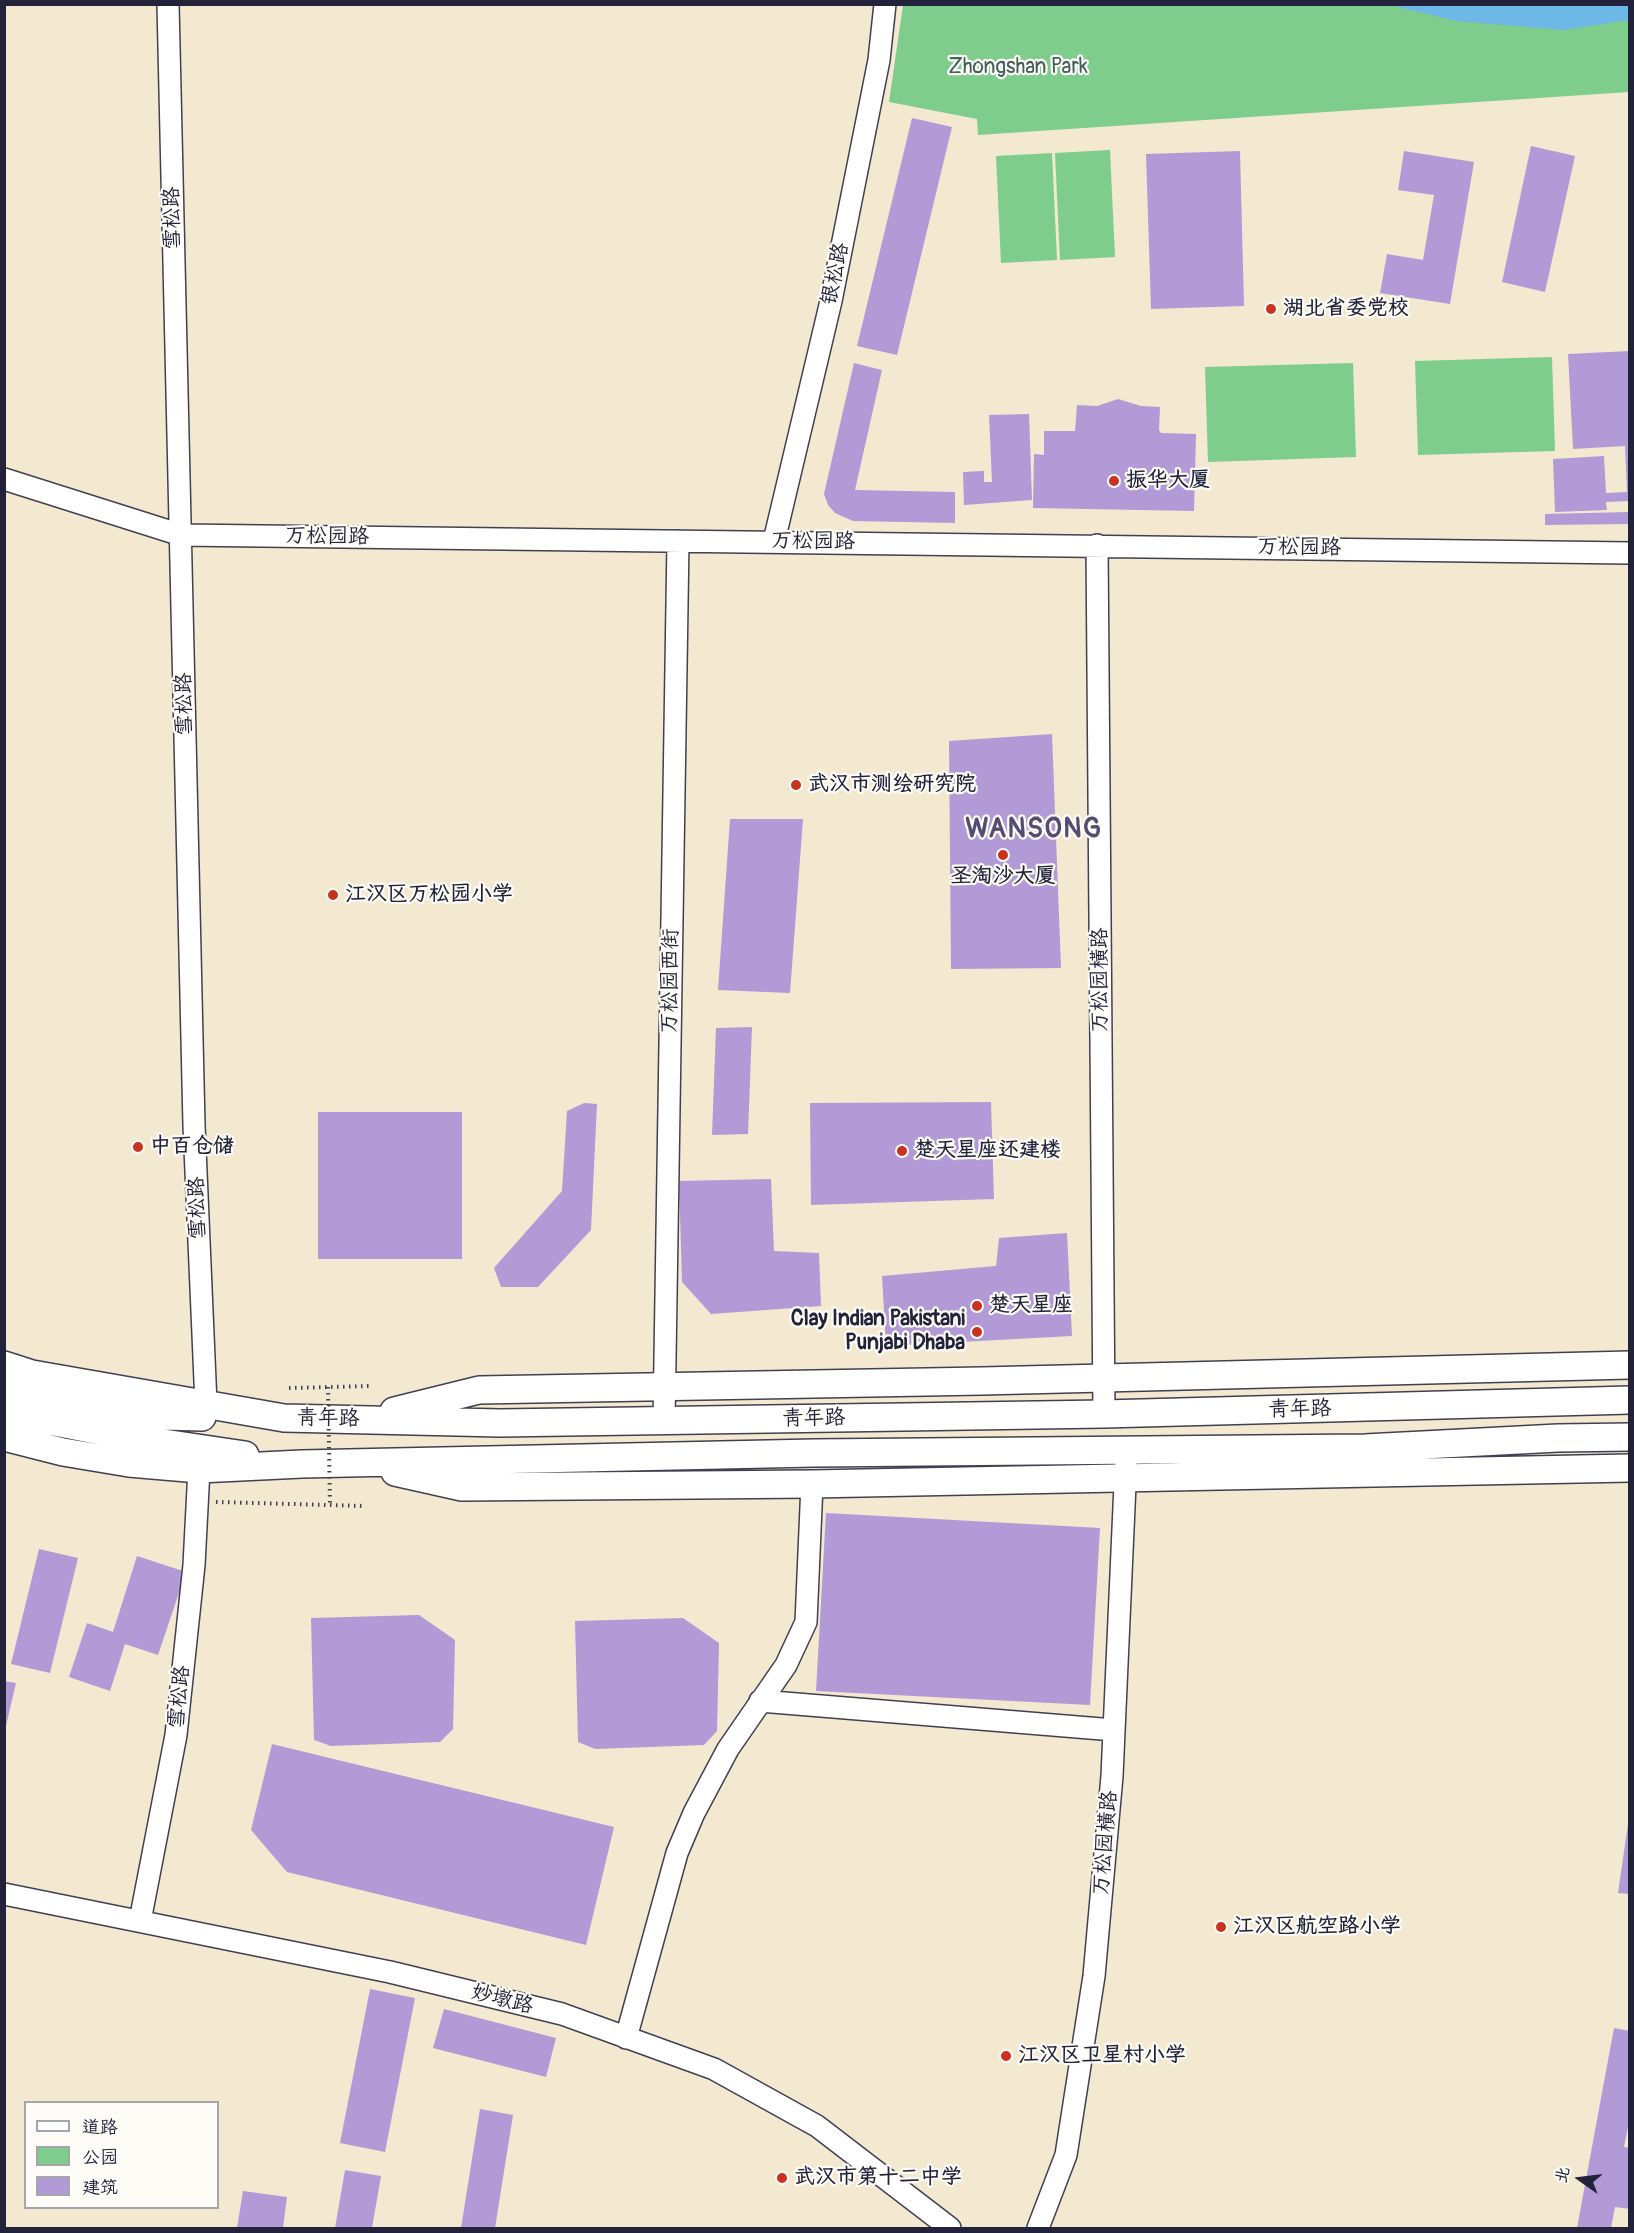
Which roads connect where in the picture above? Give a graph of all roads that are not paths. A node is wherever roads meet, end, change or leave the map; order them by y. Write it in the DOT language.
graph roads {
  1 [pos="168,4"];
  2 [pos="885,4"];
  3 [pos="4,479"];
  4 [pos="181,535"];
  5 [pos="678,540"];
  6 [pos="774,541"];
  7 [pos="1097,545"];
  8 [pos="1629,553"];
  9 [pos="4,1365"];
  10 [pos="1629,1365"];
  11 [pos="1104,1378"];
  12 [pos="982,1381"];
  13 [pos="664,1387"];
  14 [pos="1629,1400"];
  15 [pos="206,1404"];
  16 [pos="10,1410"];
  17 [pos="1104,1414"];
  18 [pos="284,1418"];
  19 [pos="777,1419"];
  20 [pos="358,1420"];
  21 [pos="664,1421"];
  22 [pos="1629,1437"];
  23 [pos="1576,1438"];
  24 [pos="1629,1445"];
  25 [pos="1127,1449"];
  26 [pos="777,1454"];
  27 [pos="353,1463"];
  28 [pos="302,1464"];
  29 [pos="1629,1468"];
  30 [pos="199,1469"];
  31 [pos="1125,1477"];
  32 [pos="981,1480"];
  33 [pos="812,1484"];
  34 [pos="760,1701"];
  35 [pos="1114,1730"];
  36 [pos="4,1894"];
  37 [pos="140,1922"];
  38 [pos="626,2038"];
  39 [pos="950,2229"];
  40 [pos="1038,2229"];
  1 -- 4 [label="street, 雪松路"];
  2 -- 6 [label="street, 银松路"];
  3 -- 4 [label="street, 万松园路"];
  4 -- 5 [label="street, 万松园路"];
  4 -- 15 [label="street, 雪松路"];
  5 -- 6 [label="street, 万松园路"];
  5 -- 13 [label="street, 万松园西街"];
  6 -- 7 [label="street, 万松园路"];
  7 -- 8 [label="street, 万松园路"];
  7 -- 11 [label="street, 万松园横路"];
  9 -- 15 [label="main road, 青年路"];
  10 -- 11 [label="main road"];
  11 -- 12 [label="main road"];
  11 -- 17 [label="street, 万松园横路"];
  12 -- 13 [label="main road"];
  12 -- 19 [label="main road"];
  13 -- 20 [label="main road"];
  13 -- 21 [label="street, 万松园西街"];
  14 -- 17 [label="main road, 青年路"];
  15 -- 18 [label="main road, 青年路"];
  16 -- 18 [label="main road"];
  16 -- 28 [label="main road"];
  16 -- 30 [label="main road, 青年路"];
  17 -- 19 [label="main road, 青年路"];
  18 -- 20 [label="main road, 青年路"];
  19 -- 21 [label="main road, 青年路"];
  20 -- 21 [label="main road, 青年路"];
  22 -- 23 [label="main road, 青年路"];
  23 -- 24 [label="main road"];
  23 -- 25 [label="main road, 青年路"];
  25 -- 26 [label="main road, 青年路"];
  25 -- 31 [label="street, 万松园横路"];
  26 -- 27 [label="main road, 青年路"];
  26 -- 32 [label="main road"];
  27 -- 28 [label="main road, 青年路"];
  27 -- 33 [label="main road"];
  28 -- 30 [label="main road, 青年路"];
  29 -- 31 [label="main road"];
  30 -- 37 [label="street, 雪松路"];
  31 -- 32 [label="main road"];
  31 -- 35 [label="street, 万松园横路"];
  32 -- 33 [label="main road"];
  33 -- 34 [label="street"];
  34 -- 35 [label="street"];
  34 -- 38 [label="street"];
  35 -- 40 [label="street, 万松园横路"];
  36 -- 37 [label="street, 妙墩路"];
  37 -- 38 [label="street, 妙墩路"];
  38 -- 39 [label="street, 妙墩路"];
}
